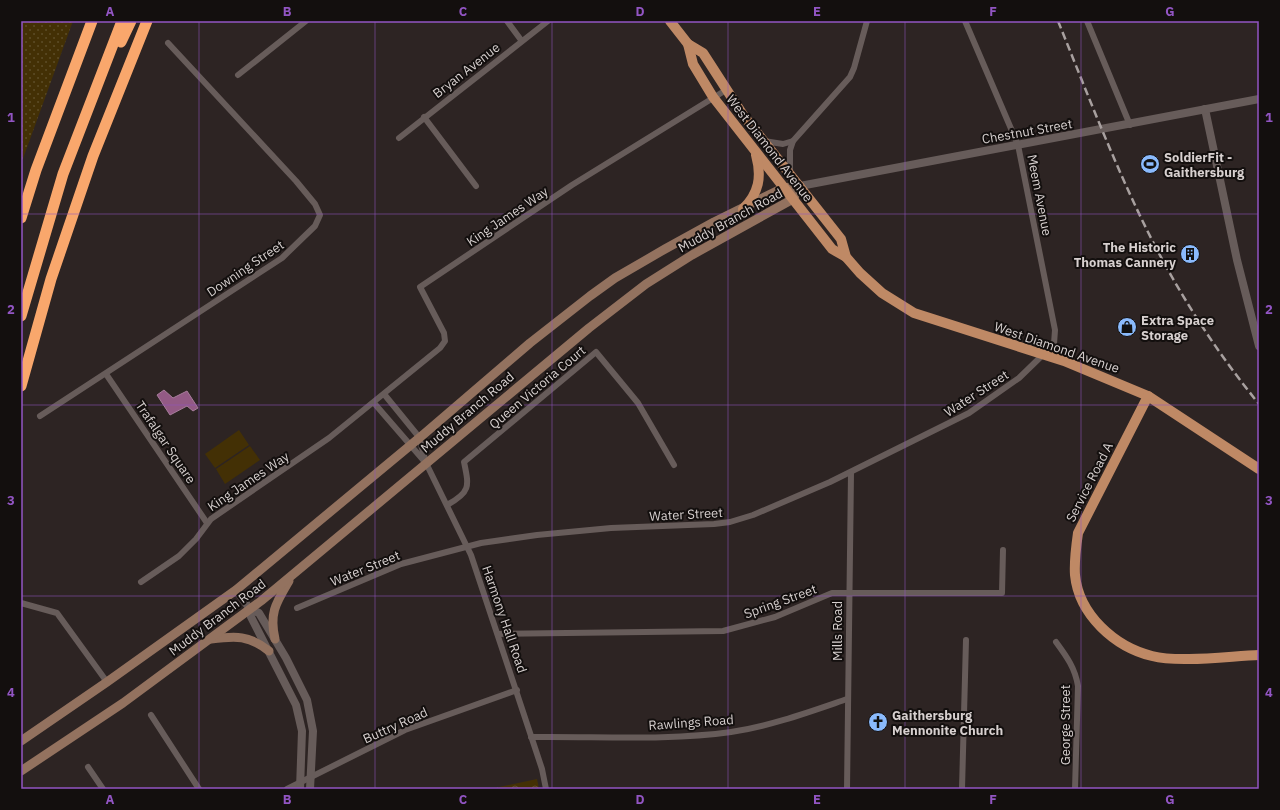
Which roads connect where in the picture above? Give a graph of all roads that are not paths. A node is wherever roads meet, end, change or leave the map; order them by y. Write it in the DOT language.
graph roads {
  1 [pos="92,21"];
  2 [pos="122,21"];
  3 [pos="131,21"];
  4 [pos="147,21"];
  5 [pos="306,21"];
  6 [pos="506,21"];
  7 [pos="548,21"];
  8 [pos="670,21"];
  9 [pos="867,21"];
  10 [pos="966,21"];
  11 [pos="1087,21"];
  12 [pos="521,40"];
  13 [pos="168,43"];
  14 [pos="688,44"];
  15 [pos="238,75"];
  16 [pos="726,90"];
  17 [pos="713,97"];
  18 [pos="1259,99"];
  19 [pos="91,103"];
  20 [pos="1204,109"];
  21 [pos="424,117"];
  22 [pos="1130,125"];
  23 [pos="399,138"];
  24 [pos="764,141"];
  25 [pos="793,141"];
  26 [pos="1018,145"];
  27 [pos="755,151"];
  28 [pos="790,172"];
  29 [pos="476,186"];
  30 [pos="800,186"];
  31 [pos="783,188"];
  32 [pos="793,199"];
  33 [pos="743,209"];
  34 [pos="21,218"];
  35 [pos="846,257"];
  36 [pos="21,316"];
  37 [pos="1259,346"];
  38 [pos="1044,355"];
  39 [pos="106,374"];
  40 [pos="21,386"];
  41 [pos="384,394"];
  42 [pos="1148,396"];
  43 [pos="374,402"];
  44 [pos="40,416"];
  45 [pos="419,437"];
  46 [pos="409,445"];
  47 [pos="426,463"];
  48 [pos="674,465"];
  49 [pos="1259,469"];
  50 [pos="851,472"];
  51 [pos="448,506"];
  52 [pos="206,523"];
  53 [pos="467,546"];
  54 [pos="1004,550"];
  55 [pos="291,577"];
  56 [pos="141,582"];
  57 [pos="236,590"];
  58 [pos="848,594"];
  59 [pos="21,603"];
  60 [pos="297,608"];
  61 [pos="250,609"];
  62 [pos="498,634"];
  63 [pos="210,639"];
  64 [pos="275,639"];
  65 [pos="966,640"];
  66 [pos="1056,642"];
  67 [pos="269,651"];
  68 [pos="1259,655"];
  69 [pos="107,682"];
  70 [pos="517,690"];
  71 [pos="847,699"];
  72 [pos="151,715"];
  73 [pos="531,736"];
  74 [pos="21,741"];
  75 [pos="88,767"];
  76 [pos="21,771"];
  77 [pos="310,779"];
  78 [pos="300,786"];
  79 [pos="103,789"];
  80 [pos="199,789"];
  81 [pos="287,789"];
  82 [pos="310,789"];
  83 [pos="546,789"];
  84 [pos="847,789"];
  85 [pos="962,789"];
  86 [pos="1075,789"];
  1 -- 34 [label="highway"];
  2 -- 19 [label="highway"];
  3 -- 19 [label="highway"];
  4 -- 40 [label="highway"];
  5 -- 15 [label="street"];
  6 -- 12 [label="street"];
  7 -- 12 [label="street, Bryan Avenue"];
  8 -- 14 [label="main road, West Diamond Avenue"];
  9 -- 25 [label="street"];
  10 -- 26 [label="street, Meem Avenue"];
  11 -- 22 [label="street"];
  12 -- 21 [label="street, Bryan Avenue"];
  13 -- 39 [label="street, Downing Street"];
  14 -- 16 [label="main road, West Diamond Avenue"];
  14 -- 17 [label="main road, West Diamond Avenue"];
  16 -- 17 [label="street, King James Way"];
  16 -- 24 [label="main road, West Diamond Avenue"];
  17 -- 27 [label="main road, West Diamond Avenue"];
  17 -- 41 [label="street, King James Way"];
  18 -- 20 [label="street, Chestnut Street"];
  19 -- 36 [label="highway"];
  20 -- 22 [label="street, Chestnut Street"];
  20 -- 37 [label="street"];
  21 -- 23 [label="street, Bryan Avenue"];
  21 -- 29 [label="street"];
  22 -- 26 [label="street, Chestnut Street"];
  24 -- 25 [label="street"];
  24 -- 28 [label="main road, West Diamond Avenue"];
  25 -- 28 [label="street"];
  26 -- 30 [label="street, Chestnut Street"];
  26 -- 38 [label="street, Meem Avenue"];
  27 -- 31 [label="main road, West Diamond Avenue"];
  27 -- 33 [label="main road"];
  28 -- 30 [label="main road, West Diamond Avenue"];
  30 -- 31 [label="main road, Muddy Branch Road"];
  30 -- 32 [label="main road, Muddy Branch Road"];
  30 -- 35 [label="main road, West Diamond Avenue"];
  31 -- 32 [label="main road, West Diamond Avenue"];
  31 -- 33 [label="main road, Muddy Branch Road"];
  32 -- 35 [label="main road, West Diamond Avenue"];
  32 -- 47 [label="main road, Muddy Branch Road"];
  33 -- 45 [label="main road, Muddy Branch Road"];
  35 -- 38 [label="main road, West Diamond Avenue"];
  38 -- 42 [label="main road, West Diamond Avenue"];
  38 -- 50 [label="street, Water Street"];
  39 -- 44 [label="street, Downing Street"];
  39 -- 52 [label="street, Trafalgar Square"];
  41 -- 43 [label="street, King James Way"];
  41 -- 45 [label="street"];
  42 -- 49 [label="main road, West Diamond Avenue"];
  42 -- 68 [label="main road, Service Road A"];
  43 -- 46 [label="street"];
  43 -- 52 [label="street, King James Way"];
  45 -- 46 [label="main road, Muddy Branch Road"];
  45 -- 47 [label="street"];
  46 -- 47 [label="street"];
  46 -- 57 [label="main road, Muddy Branch Road"];
  47 -- 51 [label="street, Harmony Hall Road"];
  47 -- 55 [label="main road, Muddy Branch Road"];
  48 -- 51 [label="street, Queen Victoria Court"];
  50 -- 53 [label="street, Water Street"];
  50 -- 58 [label="street, Mills Road"];
  51 -- 53 [label="street, Harmony Hall Road"];
  52 -- 56 [label="street, King James Way"];
  53 -- 60 [label="street, Water Street"];
  53 -- 62 [label="street, Harmony Hall Road"];
  54 -- 58 [label="street, Spring Street"];
  55 -- 61 [label="main road, Muddy Branch Road"];
  55 -- 64 [label="main road"];
  57 -- 61 [label="street"];
  57 -- 69 [label="main road, Muddy Branch Road"];
  58 -- 62 [label="street, Spring Street"];
  58 -- 71 [label="street, Mills Road"];
  59 -- 69 [label="street"];
  61 -- 63 [label="main road, Muddy Branch Road"];
  61 -- 64 [label="street"];
  61 -- 67 [label="street"];
  62 -- 70 [label="street, Harmony Hall Road"];
  63 -- 67 [label="main road"];
  63 -- 76 [label="main road, Muddy Branch Road"];
  64 -- 77 [label="street"];
  65 -- 85 [label="street"];
  66 -- 86 [label="street, George Street"];
  67 -- 78 [label="street"];
  69 -- 74 [label="main road, Muddy Branch Road"];
  70 -- 73 [label="street, Harmony Hall Road"];
  70 -- 77 [label="street, Buttry Road"];
  71 -- 73 [label="street, Rawlings Road"];
  71 -- 84 [label="street, Mills Road"];
  72 -- 80 [label="street"];
  73 -- 83 [label="street, Harmony Hall Road"];
  75 -- 79 [label="street"];
  77 -- 78 [label="street, Buttry Road"];
  77 -- 82 [label="street"];
  78 -- 81 [label="street, Buttry Road"];
}
